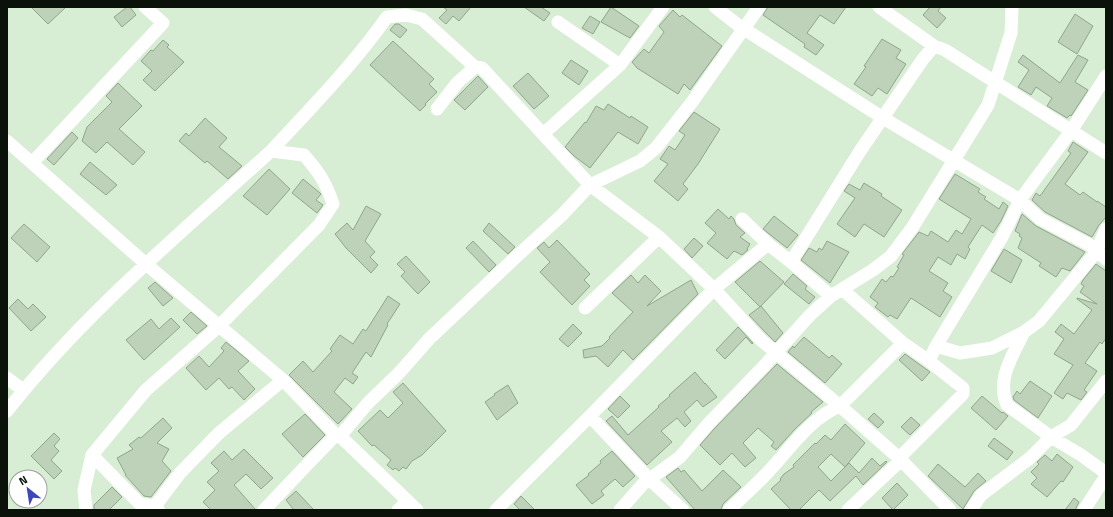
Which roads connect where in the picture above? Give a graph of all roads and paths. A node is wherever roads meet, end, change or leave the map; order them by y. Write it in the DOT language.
graph roads {
  1 [pos="145,7"];
  2 [pos="663,7"];
  3 [pos="715,7"];
  4 [pos="760,7"];
  5 [pos="879,7"];
  6 [pos="1012,7"];
  7 [pos="558,22"];
  8 [pos="745,29"];
  9 [pos="934,46"];
  10 [pos="620,65"];
  11 [pos="475,66"];
  12 [pos="1106,76"];
  13 [pos="995,83"];
  14 [pos="437,109"];
  15 [pos="883,118"];
  16 [pos="1071,131"];
  17 [pos="543,134"];
  18 [pos="7,141"];
  19 [pos="271,151"];
  20 [pos="1106,153"];
  21 [pos="953,160"];
  22 [pos="32,163"];
  23 [pos="590,185"];
  24 [pos="1020,200"];
  25 [pos="742,219"];
  26 [pos="1106,229"];
  27 [pos="659,237"];
  28 [pos="768,244"];
  29 [pos="1101,256"];
  30 [pos="791,262"];
  31 [pos="146,264"];
  32 [pos="714,289"];
  33 [pos="843,290"];
  34 [pos="831,296"];
  35 [pos="585,308"];
  36 [pos="219,326"];
  37 [pos="1024,332"];
  38 [pos="903,344"];
  39 [pos="936,346"];
  40 [pos="777,352"];
  41 [pos="929,360"];
  42 [pos="7,378"];
  43 [pos="283,380"];
  44 [pos="1106,381"];
  45 [pos="23,390"];
  46 [pos="840,406"];
  47 [pos="7,411"];
  48 [pos="590,416"];
  49 [pos="338,436"];
  50 [pos="1051,437"];
  51 [pos="92,455"];
  52 [pos="900,459"];
  53 [pos="1106,475"];
  54 [pos="650,480"];
  55 [pos="413,506"];
  56 [pos="154,509"];
  57 [pos="86,510"];
  58 [pos="264,510"];
  59 [pos="398,510"];
  60 [pos="496,510"];
  61 [pos="620,510"];
  62 [pos="683,510"];
  63 [pos="729,510"];
  64 [pos="848,510"];
  65 [pos="950,510"];
  66 [pos="971,510"];
  67 [pos="1084,510"];
  1 -- 22 [label="street"];
  2 -- 10 [label="street"];
  3 -- 8 [label="street"];
  4 -- 8 [label="street"];
  5 -- 9 [label="street"];
  6 -- 13 [label="street"];
  7 -- 10 [label="street"];
  8 -- 15 [label="street"];
  8 -- 23 [label="street"];
  9 -- 13 [label="street"];
  9 -- 15 [label="street"];
  10 -- 17 [label="street"];
  11 -- 14 [label="street"];
  11 -- 17 [label="street"];
  11 -- 19 [label="street"];
  12 -- 16 [label="street"];
  13 -- 16 [label="street"];
  13 -- 21 [label="street"];
  15 -- 21 [label="street"];
  15 -- 30 [label="street"];
  16 -- 20 [label="street"];
  16 -- 24 [label="street"];
  17 -- 23 [label="street"];
  18 -- 22 [label="street"];
  19 -- 31 [label="street"];
  19 -- 36 [label="street"];
  21 -- 24 [label="street"];
  21 -- 33 [label="street"];
  22 -- 31 [label="street"];
  23 -- 27 [label="street"];
  23 -- 49 [label="street"];
  24 -- 29 [label="street"];
  24 -- 39 [label="street"];
  25 -- 28 [label="street"];
  26 -- 29 [label="street"];
  27 -- 32 [label="street"];
  27 -- 35 [label="street"];
  28 -- 30 [label="street"];
  28 -- 32 [label="street"];
  29 -- 37 [label="street"];
  30 -- 34 [label="street"];
  31 -- 36 [label="street"];
  31 -- 45 [label="street"];
  32 -- 40 [label="street"];
  32 -- 48 [label="street"];
  33 -- 34 [label="street"];
  33 -- 38 [label="street"];
  34 -- 40 [label="street"];
  36 -- 43 [label="street"];
  36 -- 51 [label="street"];
  37 -- 39 [label="street"];
  37 -- 50 [label="street"];
  38 -- 41 [label="street"];
  38 -- 46 [label="street"];
  39 -- 41 [label="street"];
  40 -- 46 [label="street"];
  40 -- 54 [label="street"];
  41 -- 52 [label="street"];
  42 -- 45 [label="street"];
  43 -- 49 [label="street"];
  43 -- 56 [label="street"];
  44 -- 50 [label="street"];
  45 -- 47 [label="street"];
  46 -- 52 [label="street"];
  46 -- 63 [label="street"];
  48 -- 54 [label="street"];
  48 -- 60 [label="street"];
  49 -- 55 [label="street"];
  49 -- 58 [label="street"];
  50 -- 53 [label="street"];
  50 -- 66 [label="street"];
  51 -- 56 [label="street"];
  51 -- 57 [label="street"];
  52 -- 64 [label="street"];
  52 -- 65 [label="street"];
  53 -- 67 [label="street"];
  54 -- 61 [label="street"];
  54 -- 62 [label="street"];
  55 -- 59 [label="street"];
}
